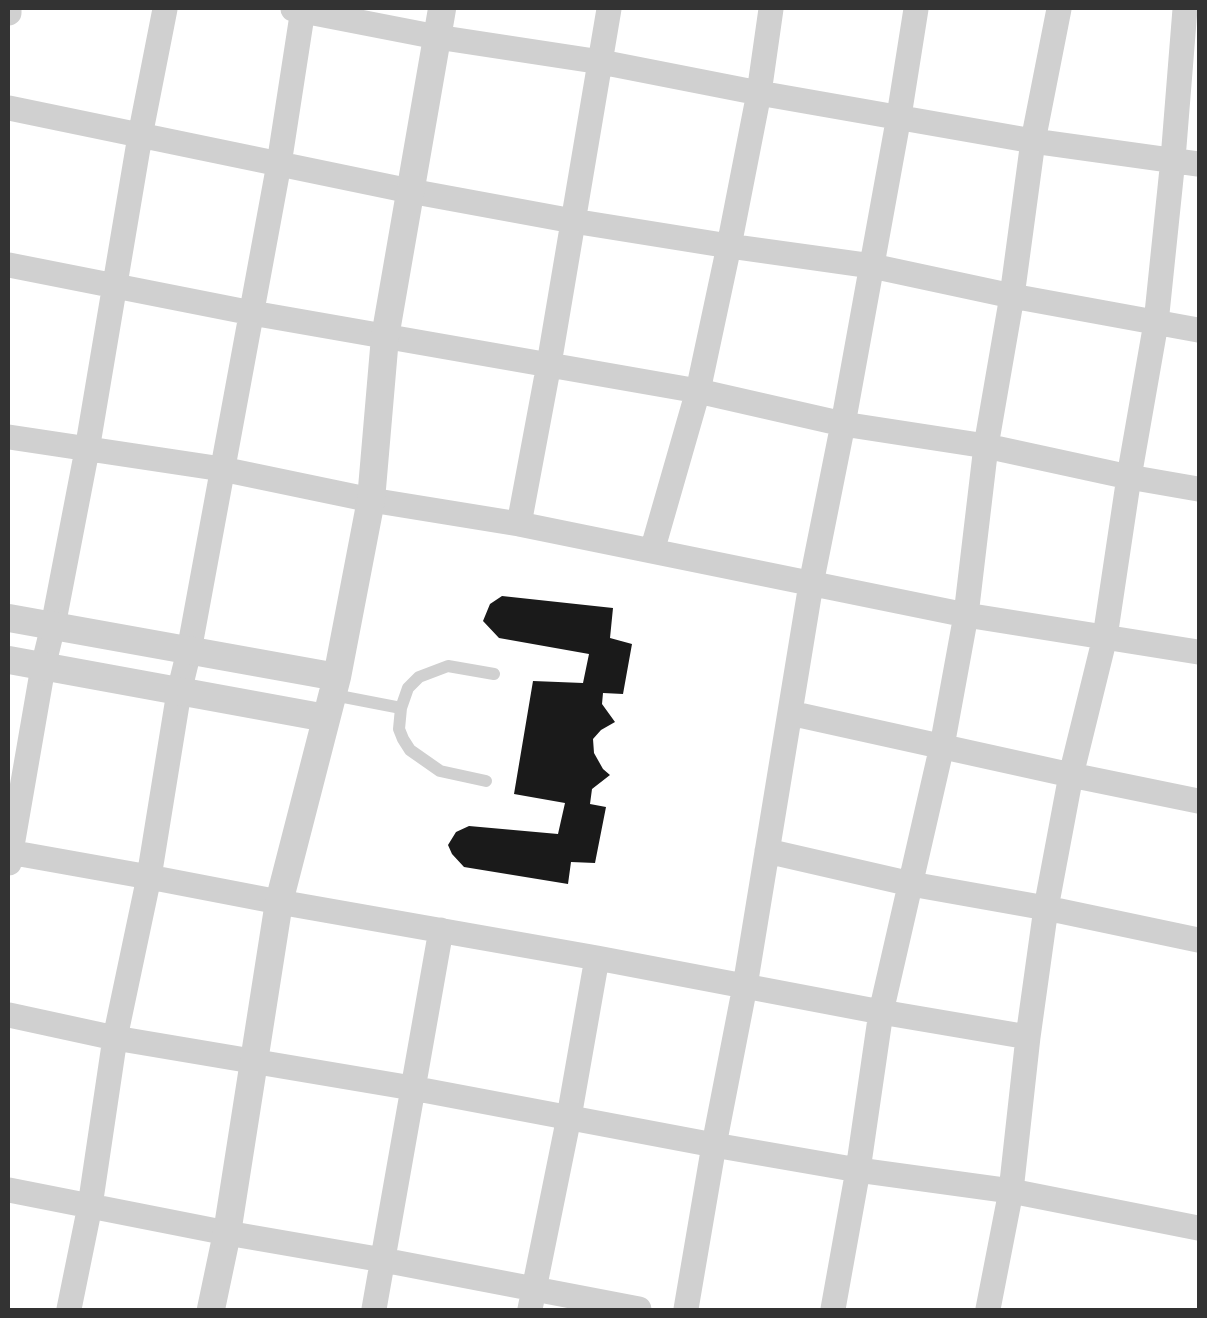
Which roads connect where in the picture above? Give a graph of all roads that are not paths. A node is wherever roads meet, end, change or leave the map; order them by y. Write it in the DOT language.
graph roads {
  1 [pos="10,9"];
  2 [pos="165,9"];
  3 [pos="300,9"];
  4 [pos="442,9"];
  5 [pos="609,9"];
  6 [pos="771,9"];
  7 [pos="916,9"];
  8 [pos="1059,9"];
  9 [pos="1185,9"];
  10 [pos="9,13"];
  11 [pos="437,37"];
  12 [pos="601,62"];
  13 [pos="759,93"];
  14 [pos="9,108"];
  15 [pos="898,116"];
  16 [pos="140,136"];
  17 [pos="1033,141"];
  18 [pos="1173,159"];
  19 [pos="279,164"];
  20 [pos="1198,164"];
  21 [pos="410,191"];
  22 [pos="573,221"];
  23 [pos="729,246"];
  24 [pos="9,265"];
  25 [pos="872,266"];
  26 [pos="116,286"];
  27 [pos="1012,296"];
  28 [pos="252,313"];
  29 [pos="1156,323"];
  30 [pos="1198,330"];
  31 [pos="386,337"];
  32 [pos="549,364"];
  33 [pos="698,391"];
  34 [pos="843,424"];
  35 [pos="9,437"];
  36 [pos="986,446"];
  37 [pos="87,450"];
  38 [pos="222,469"];
  39 [pos="1129,477"];
  40 [pos="1198,489"];
  41 [pos="371,500"];
  42 [pos="519,524"];
  43 [pos="652,551"];
  44 [pos="811,584"];
  45 [pos="966,615"];
  46 [pos="9,618"];
  47 [pos="53,626"];
  48 [pos="1105,637"];
  49 [pos="189,651"];
  50 [pos="1198,652"];
  51 [pos="9,660"];
  52 [pos="43,667"];
  53 [pos="494,674"];
  54 [pos="340,687"];
  55 [pos="179,692"];
  56 [pos="401,708"];
  57 [pos="790,713"];
  58 [pos="326,718"];
  59 [pos="942,746"];
  60 [pos="1071,776"];
  61 [pos="486,781"];
  62 [pos="1198,801"];
  63 [pos="767,851"];
  64 [pos="10,856"];
  65 [pos="149,877"];
  66 [pos="911,884"];
  67 [pos="279,902"];
  68 [pos="1046,908"];
  69 [pos="441,930"];
  70 [pos="1198,940"];
  71 [pos="597,958"];
  72 [pos="745,986"];
  73 [pos="882,1012"];
  74 [pos="9,1016"];
  75 [pos="1028,1037"];
  76 [pos="116,1038"];
  77 [pos="253,1062"];
  78 [pos="412,1088"];
  79 [pos="569,1117"];
  80 [pos="714,1145"];
  81 [pos="858,1170"];
  82 [pos="9,1190"];
  83 [pos="1011,1191"];
  84 [pos="90,1206"];
  85 [pos="1198,1228"];
  86 [pos="226,1233"];
  87 [pos="383,1260"];
  88 [pos="532,1300"];
  89 [pos="69,1309"];
  90 [pos="211,1309"];
  91 [pos="374,1309"];
  92 [pos="639,1309"];
  93 [pos="686,1309"];
  94 [pos="833,1309"];
  95 [pos="988,1309"];
  1 -- 10 [label="street"];
  2 -- 16 [label="street"];
  3 -- 11 [label="street"];
  3 -- 19 [label="street"];
  4 -- 11 [label="street"];
  5 -- 12 [label="street"];
  6 -- 13 [label="street"];
  7 -- 15 [label="street"];
  8 -- 17 [label="street"];
  9 -- 18 [label="street"];
  11 -- 12 [label="street"];
  11 -- 21 [label="street"];
  12 -- 13 [label="street"];
  12 -- 22 [label="street"];
  13 -- 15 [label="street"];
  13 -- 23 [label="street"];
  14 -- 16 [label="street"];
  15 -- 17 [label="street"];
  15 -- 25 [label="street"];
  16 -- 19 [label="street"];
  16 -- 26 [label="street"];
  17 -- 18 [label="street"];
  17 -- 27 [label="street"];
  18 -- 20 [label="street"];
  18 -- 29 [label="street"];
  19 -- 21 [label="street"];
  19 -- 28 [label="street"];
  21 -- 22 [label="street"];
  21 -- 31 [label="street"];
  22 -- 23 [label="street"];
  22 -- 32 [label="street"];
  23 -- 25 [label="street"];
  23 -- 33 [label="street"];
  24 -- 26 [label="street"];
  25 -- 27 [label="street"];
  25 -- 34 [label="street"];
  26 -- 28 [label="street"];
  26 -- 37 [label="street"];
  27 -- 29 [label="street"];
  27 -- 36 [label="street"];
  28 -- 31 [label="street"];
  28 -- 38 [label="street"];
  29 -- 30 [label="street"];
  29 -- 39 [label="street"];
  31 -- 32 [label="street"];
  31 -- 41 [label="street"];
  32 -- 33 [label="street"];
  32 -- 42 [label="street"];
  33 -- 34 [label="street"];
  33 -- 43 [label="street"];
  34 -- 36 [label="street"];
  34 -- 44 [label="street"];
  35 -- 37 [label="street"];
  36 -- 39 [label="street"];
  36 -- 45 [label="street"];
  37 -- 38 [label="street"];
  37 -- 47 [label="street"];
  38 -- 41 [label="street"];
  38 -- 49 [label="street"];
  39 -- 40 [label="street"];
  39 -- 48 [label="street"];
  41 -- 42 [label="street"];
  41 -- 54 [label="street"];
  42 -- 43 [label="street"];
  43 -- 44 [label="street"];
  44 -- 45 [label="street"];
  44 -- 57 [label="street"];
  45 -- 48 [label="street"];
  45 -- 59 [label="street"];
  46 -- 47 [label="street"];
  47 -- 49 [label="street"];
  47 -- 52 [label="street"];
  48 -- 50 [label="street"];
  48 -- 60 [label="street"];
  49 -- 54 [label="street"];
  49 -- 55 [label="street"];
  51 -- 52 [label="street"];
  52 -- 55 [label="street"];
  52 -- 64 [label="street"];
  53 -- 56 [label="lane"];
  54 -- 56 [label="lane"];
  54 -- 58 [label="street"];
  55 -- 58 [label="street"];
  55 -- 65 [label="street"];
  56 -- 61 [label="lane"];
  57 -- 59 [label="street"];
  57 -- 63 [label="street"];
  58 -- 67 [label="street"];
  59 -- 60 [label="street"];
  59 -- 66 [label="street"];
  60 -- 62 [label="street"];
  60 -- 68 [label="street"];
  63 -- 66 [label="street"];
  63 -- 72 [label="street"];
  64 -- 65 [label="street"];
  65 -- 67 [label="street"];
  65 -- 76 [label="street"];
  66 -- 68 [label="street"];
  66 -- 73 [label="street"];
  67 -- 69 [label="street"];
  67 -- 77 [label="street"];
  68 -- 70 [label="street"];
  68 -- 75 [label="street"];
  69 -- 71 [label="street"];
  69 -- 78 [label="street"];
  71 -- 72 [label="street"];
  71 -- 79 [label="street"];
  72 -- 73 [label="street"];
  72 -- 80 [label="street"];
  73 -- 75 [label="street"];
  73 -- 81 [label="street"];
  74 -- 76 [label="street"];
  75 -- 83 [label="street"];
  76 -- 77 [label="street"];
  76 -- 84 [label="street"];
  77 -- 78 [label="street"];
  77 -- 86 [label="street"];
  78 -- 79 [label="street"];
  78 -- 87 [label="street"];
  79 -- 80 [label="street"];
  79 -- 88 [label="street"];
  80 -- 81 [label="street"];
  80 -- 93 [label="street"];
  81 -- 83 [label="street"];
  81 -- 94 [label="street"];
  82 -- 84 [label="street"];
  83 -- 85 [label="street"];
  83 -- 95 [label="street"];
  84 -- 86 [label="street"];
  84 -- 89 [label="street"];
  86 -- 87 [label="street"];
  86 -- 90 [label="street"];
  87 -- 88 [label="street"];
  87 -- 91 [label="street"];
  88 -- 92 [label="street"];
}
